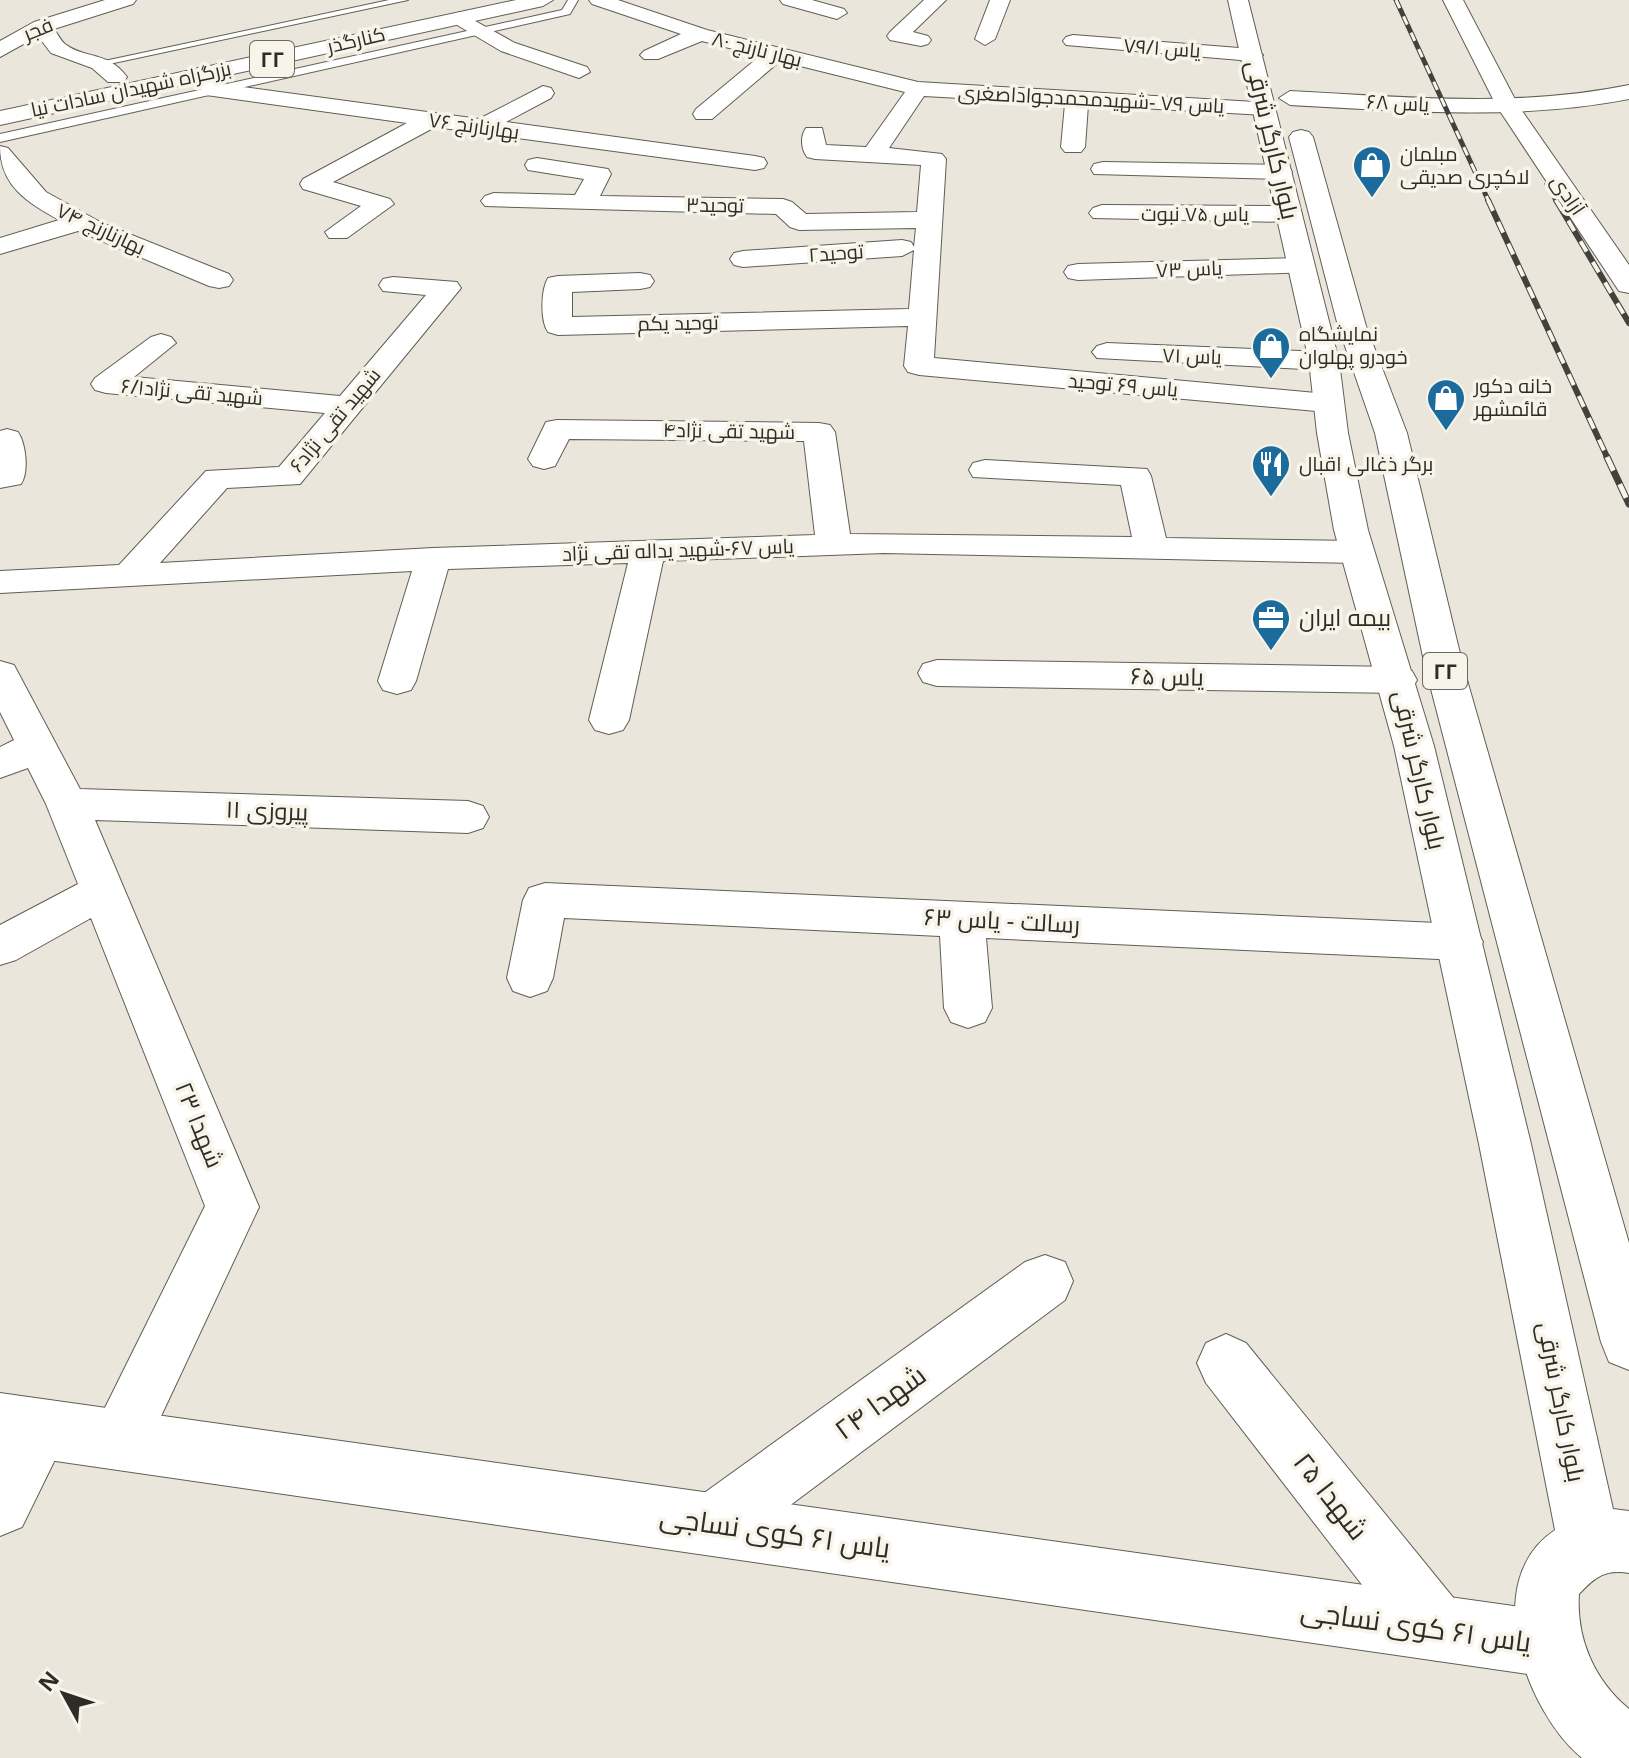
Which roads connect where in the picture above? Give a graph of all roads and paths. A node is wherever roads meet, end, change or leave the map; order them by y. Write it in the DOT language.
graph roads {
  1 [pos="403,0"];
  2 [pos="478,0"];
  3 [pos="543,0"];
  4 [pos="573,0"];
  5 [pos="599,0"];
  6 [pos="790,0"];
  7 [pos="936,0"];
  8 [pos="1000,0"];
  9 [pos="1238,0"];
  10 [pos="1264,0"];
  11 [pos="1453,0"];
  12 [pos="121,1"];
  13 [pos="837,13"];
  14 [pos="459,18"];
  15 [pos="41,26"];
  16 [pos="480,31"];
  17 [pos="700,34"];
  18 [pos="985,39"];
  19 [pos="1073,41"];
  20 [pos="0,51"];
  21 [pos="873,51"];
  22 [pos="776,53"];
  23 [pos="651,55"];
  24 [pos="1252,55"];
  25 [pos="108,70"];
  26 [pos="843,70"];
  27 [pos="579,72"];
  28 [pos="206,82"];
  29 [pos="912,88"];
  30 [pos="1629,92"];
  31 [pos="543,93"];
  32 [pos="1077,98"];
  33 [pos="0,102"];
  34 [pos="1278,103"];
  35 [pos="1507,105"];
  36 [pos="704,114"];
  37 [pos="0,118"];
  38 [pos="430,120"];
  39 [pos="481,127"];
  40 [pos="814,133"];
  41 [pos="0,138"];
  42 [pos="1073,147"];
  43 [pos="873,154"];
  44 [pos="3,162"];
  45 [pos="755,163"];
  46 [pos="537,165"];
  47 [pos="1103,169"];
  48 [pos="1280,172"];
  49 [pos="494,201"];
  50 [pos="583,203"];
  51 [pos="1102,213"];
  52 [pos="1289,214"];
  53 [pos="80,222"];
  54 [pos="338,232"];
  55 [pos="929,234"];
  56 [pos="0,246"];
  57 [pos="743,259"];
  58 [pos="1301,266"];
  59 [pos="1078,272"];
  60 [pos="219,280"];
  61 [pos="640,281"];
  62 [pos="393,285"];
  63 [pos="1629,285"];
  64 [pos="922,317"];
  65 [pos="161,343"];
  66 [pos="1107,352"];
  67 [pos="1324,361"];
  68 [pos="1327,403"];
  69 [pos="347,406"];
  70 [pos="7,439"];
  71 [pos="544,459"];
  72 [pos="985,470"];
  73 [pos="0,478"];
  74 [pos="834,545"];
  75 [pos="1151,547"];
  76 [pos="648,551"];
  77 [pos="1357,552"];
  78 [pos="433,559"];
  79 [pos="129,575"];
  80 [pos="0,582"];
  81 [pos="937,673"];
  82 [pos="0,674"];
  83 [pos="1398,680"];
  84 [pos="397,681"];
  85 [pos="609,720"];
  86 [pos="38,746"];
  87 [pos="0,764"];
  88 [pos="67,804"];
  89 [pos="468,817"];
  90 [pos="103,891"];
  91 [pos="962,919"];
  92 [pos="1460,942"];
  93 [pos="0,947"];
  94 [pos="530,978"];
  95 [pos="968,1008"];
  96 [pos="1045,1281"];
  97 [pos="1629,1342"];
  98 [pos="1226,1363"];
  99 [pos="20,1426"];
  100 [pos="119,1440"];
  101 [pos="0,1505"];
  102 [pos="715,1523"];
  103 [pos="1609,1543"];
  104 [pos="1437,1629"];
  105 [pos="1549,1644"];
  106 [pos="1629,1750"];
  1 -- 25 [label="lane"];
  2 -- 25 [label="main road, بزرگراه شهیدان سادات نیا"];
  3 -- 14 [label="main road, بزرگراه شهیدان سادات نیا / ۲۲"];
  4 -- 16 [label="lane, کنارگذر"];
  5 -- 17 [label="main road, بهار نارنج ۸۰"];
  6 -- 13 [label="main road"];
  7 -- 29 [label="main road"];
  8 -- 18 [label="main road"];
  9 -- 24 [label="main road, بلوار کارگر شرقی"];
  10 -- 34 [label="main road, بلوار کارگر شرقی / ۲۲"];
  11 -- 35 [label="main road, آزادی"];
  12 -- 15 [label="main road, فجر"];
  14 -- 16 [label="main road"];
  14 -- 28 [label="main road, بزرگراه شهیدان سادات نیا / ۲۲"];
  15 -- 20 [label="main road, فجر"];
  15 -- 25 [label="main road"];
  16 -- 27 [label="main road"];
  16 -- 28 [label="lane, کنارگذر"];
  17 -- 22 [label="main road, بهار نارنج ۸۰"];
  17 -- 23 [label="main road"];
  19 -- 24 [label="main road, یاس ۷۹/۱"];
  21 -- 26 [label="main road"];
  22 -- 26 [label="main road, بهار نارنج ۸۰"];
  22 -- 36 [label="main road"];
  24 -- 34 [label="main road, بلوار کارگر شرقی"];
  25 -- 33 [label="main road, بزرگراه شهیدان سادات نیا"];
  26 -- 29 [label="main road, بهار نارنج ۸۰"];
  28 -- 37 [label="main road, بزرگراه شهیدان سادات نیا / ۲۲"];
  28 -- 38 [label="main road, بهارنارنج ۷۶"];
  28 -- 41 [label="lane, کنارگذر"];
  29 -- 32 [label="main road, یاس ۷۹ -شهیدمحمدجواداصغری"];
  29 -- 43 [label="main road"];
  30 -- 35 [label="main road, یاس ۶۸"];
  31 -- 39 [label="main road"];
  32 -- 34 [label="main road, یاس ۷۹ -شهیدمحمدجواداصغری"];
  32 -- 42 [label="main road"];
  34 -- 35 [label="main road, یاس ۶۸"];
  34 -- 48 [label="main road, بلوار کارگر شرقی"];
  34 -- 97 [label="main road, بلوار کارگر شرقی / ۲۲"];
  35 -- 63 [label="main road, آزادی"];
  38 -- 39 [label="main road, بهارنارنج ۷۶"];
  38 -- 54 [label="main road"];
  39 -- 45 [label="main road, بهارنارنج ۷۶"];
  40 -- 43 [label="main road"];
  43 -- 55 [label="main road"];
  44 -- 53 [label="main road, بهارنارنج ۷۴"];
  46 -- 50 [label="main road"];
  47 -- 48 [label="main road"];
  48 -- 52 [label="main road, بلوار کارگر شرقی"];
  49 -- 50 [label="main road, توحید۳"];
  50 -- 55 [label="main road, توحید۳"];
  51 -- 52 [label="main road, یاس ۷۵ نبوت"];
  52 -- 58 [label="main road, بلوار کارگر شرقی"];
  53 -- 56 [label="main road"];
  53 -- 60 [label="main road, بهارنارنج ۷۴"];
  55 -- 57 [label="main road, توحید۲"];
  55 -- 64 [label="main road"];
  58 -- 59 [label="main road, یاس ۷۳"];
  58 -- 67 [label="main road, بلوار کارگر شرقی"];
  61 -- 64 [label="main road, توحید یکم"];
  62 -- 69 [label="main road, شهید تقی نژاد۶"];
  64 -- 68 [label="main road, یاس ۶۹ توحید"];
  65 -- 69 [label="main road, شهید تقی نژاد۶/۱"];
  66 -- 67 [label="main road, یاس ۷۱"];
  67 -- 68 [label="main road, بلوار کارگر شرقی"];
  68 -- 77 [label="main road, بلوار کارگر شرقی"];
  69 -- 79 [label="main road, شهید تقی نژاد۶"];
  70 -- 73 [label="main road"];
  71 -- 74 [label="main road, شهید تقی نژاد۴"];
  72 -- 75 [label="main road"];
  74 -- 75 [label="main road, یاس ۶۷-شهید یداله تقی نژاد"];
  74 -- 76 [label="main road, یاس ۶۷-شهید یداله تقی نژاد"];
  75 -- 77 [label="main road, یاس ۶۷-شهید یداله تقی نژاد"];
  76 -- 78 [label="main road, یاس ۶۷-شهید یداله تقی نژاد"];
  76 -- 85 [label="main road"];
  77 -- 83 [label="main road, بلوار کارگر شرقی"];
  78 -- 79 [label="main road, یاس ۶۷-شهید یداله تقی نژاد"];
  78 -- 84 [label="main road"];
  79 -- 80 [label="main road, یاس ۶۷-شهید یداله تقی نژاد"];
  81 -- 83 [label="main road, یاس ۶۵"];
  82 -- 86 [label="main road, شهدا ۲۳"];
  83 -- 92 [label="main road, بلوار کارگر شرقی"];
  86 -- 87 [label="main road"];
  86 -- 88 [label="main road, شهدا ۲۳"];
  88 -- 89 [label="main road, پیروزی ۱۱"];
  88 -- 90 [label="main road, شهدا ۲۳"];
  90 -- 93 [label="main road"];
  90 -- 100 [label="main road, شهدا ۲۳"];
  91 -- 92 [label="main road, رسالت - یاس ۶۳"];
  91 -- 94 [label="main road, رسالت - یاس ۶۳"];
  91 -- 95 [label="main road"];
  92 -- 103 [label="main road, بلوار کارگر شرقی"];
  96 -- 102 [label="main road, شهدا ۲۴"];
  98 -- 104 [label="main road, شهدا ۲۵"];
  99 -- 100 [label="main road, یاس ۶۱ کوی نساجی"];
  99 -- 101 [label="main road"];
  100 -- 102 [label="main road, یاس ۶۱ کوی نساجی"];
  102 -- 104 [label="main road, یاس ۶۱ کوی نساجی"];
  103 -- 105 [label="main road"];
  104 -- 105 [label="main road, یاس ۶۱ کوی نساجی"];
  105 -- 106 [label="main road"];
}
